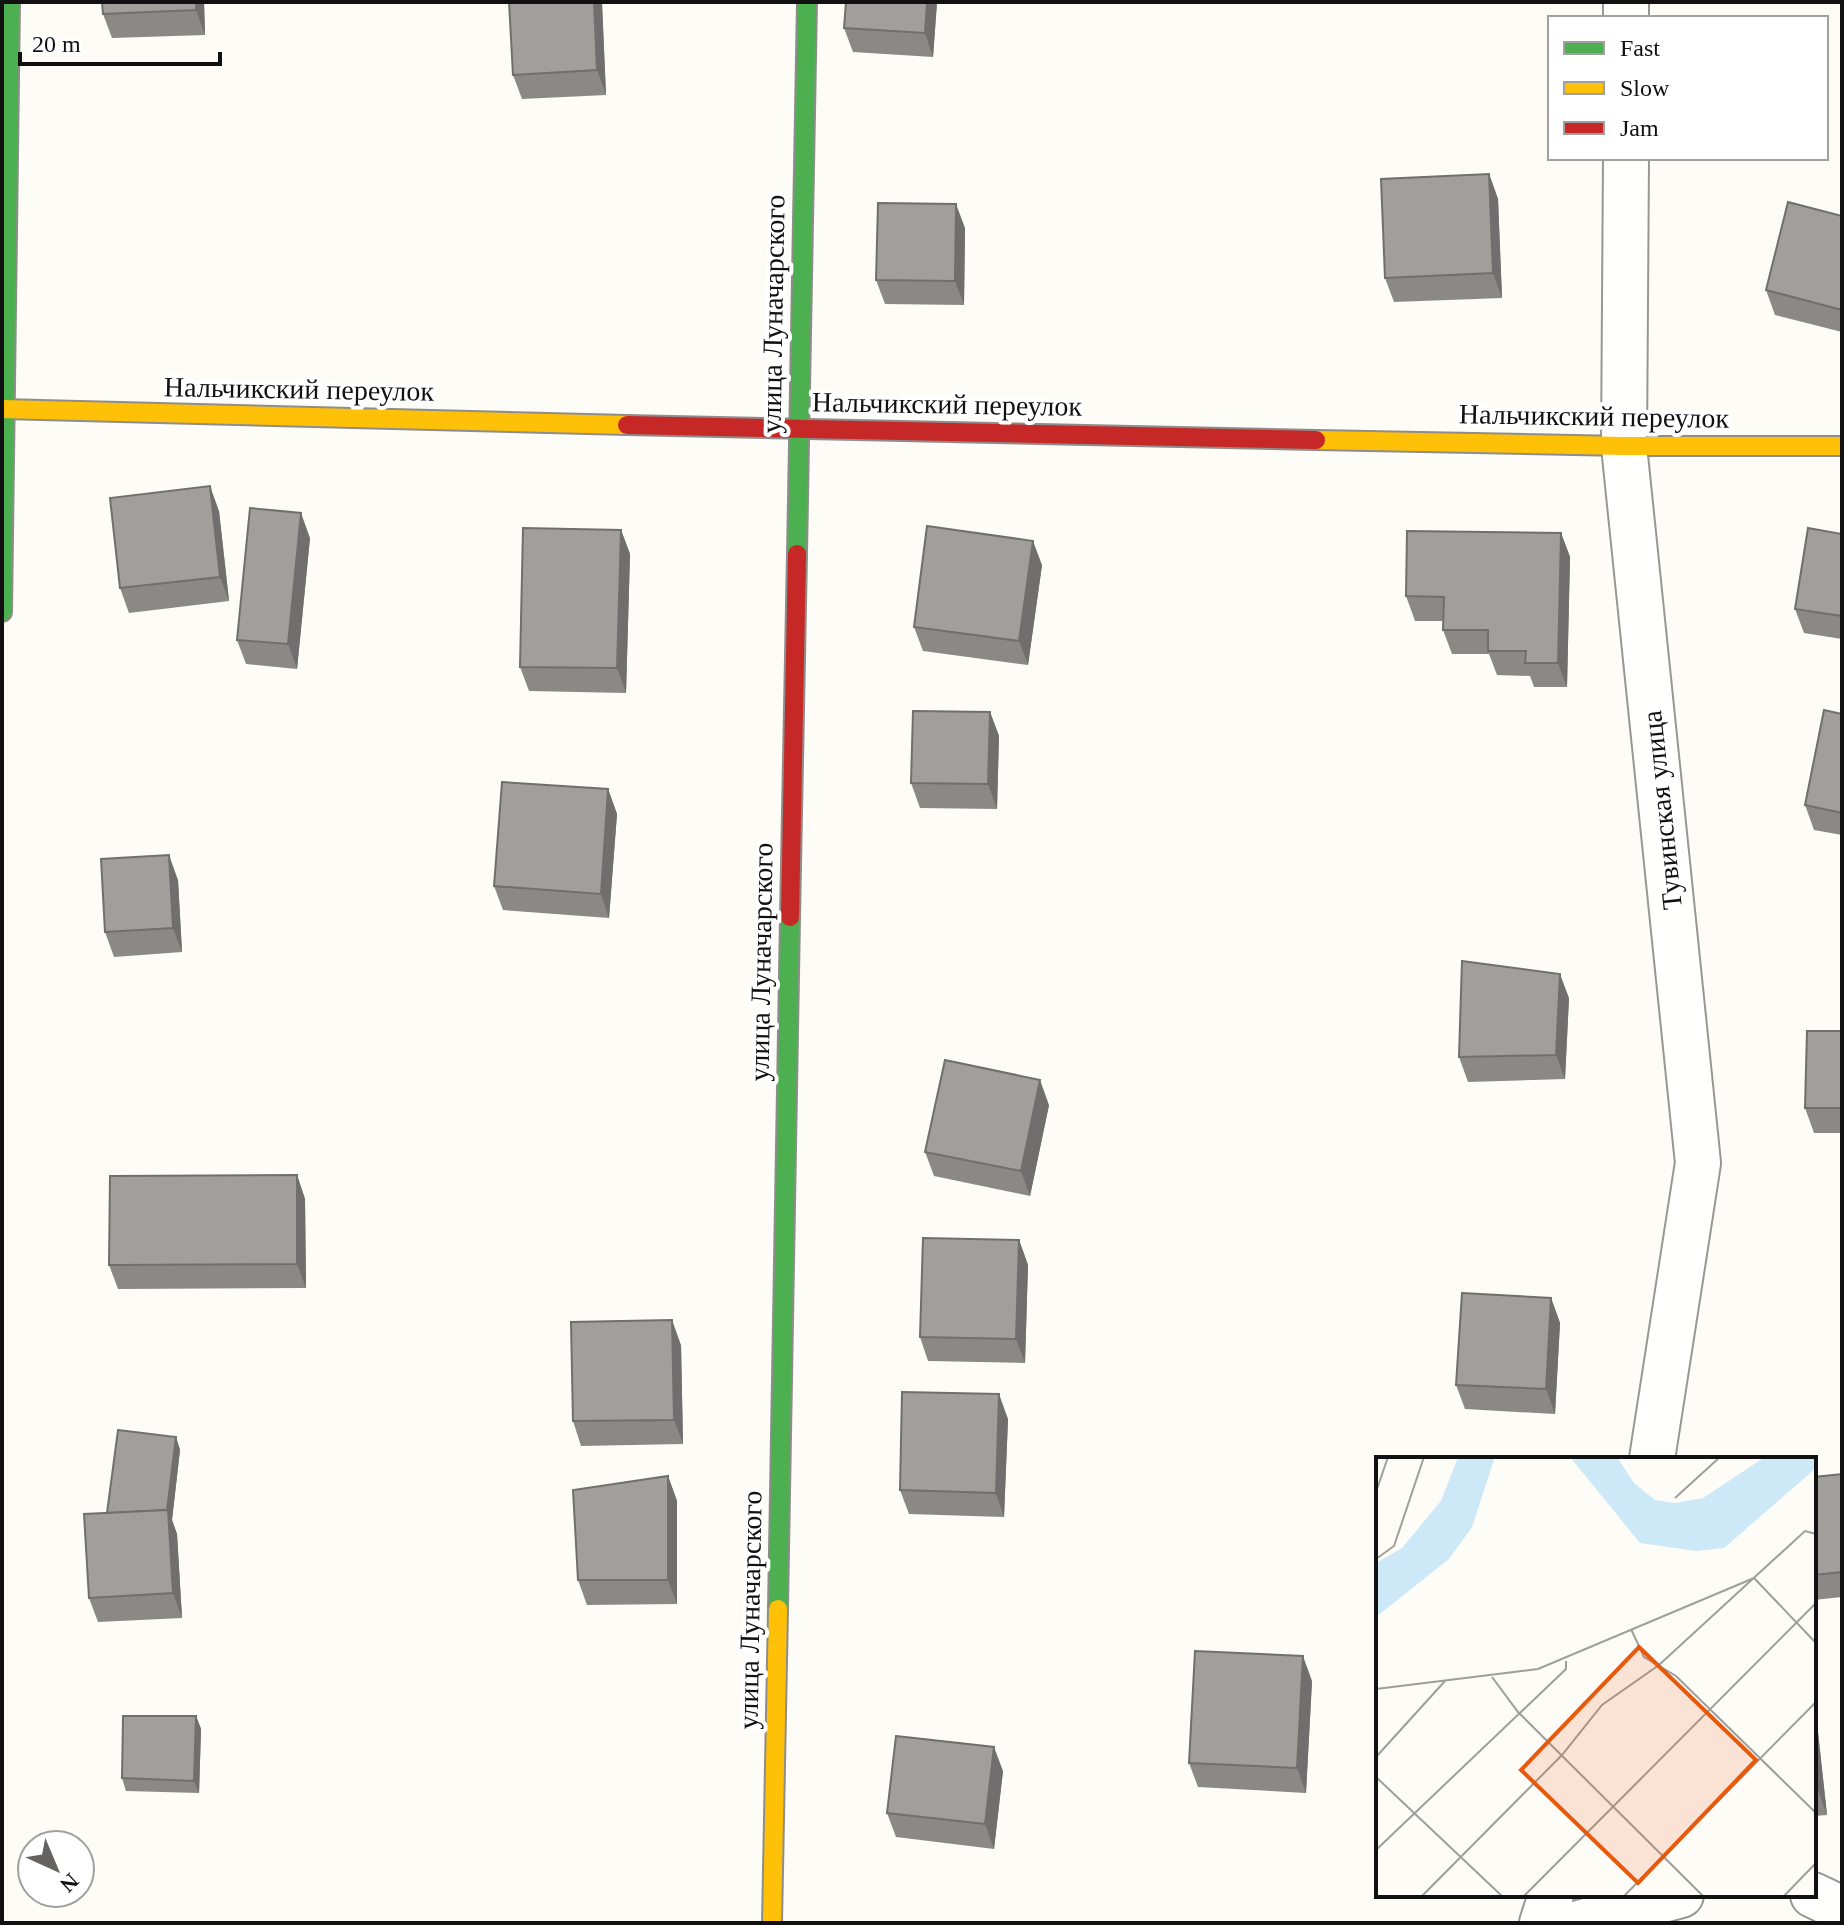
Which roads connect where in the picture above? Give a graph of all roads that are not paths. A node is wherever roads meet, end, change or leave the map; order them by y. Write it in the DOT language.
graph roads {
  1 [pos="10,2"];
  2 [pos="807,2"];
  3 [pos="1626,160"];
  4 [pos="4,409"];
  5 [pos="799,429"];
  6 [pos="1624,446"];
  7 [pos="1842,446"];
  8 [pos="2,612"];
  9 [pos="1652,1457"];
  10 [pos="1816,1896"];
  11 [pos="1550,1897"];
  12 [pos="1674,1897"];
  13 [pos="1842,1909"];
  14 [pos="772,1923"];
  15 [pos="1542,1923"];
  16 [pos="1579,1923"];
  1 -- 4 [label="street"];
  2 -- 5 [label="street, улица Луначарского"];
  3 -- 6 [label="street, Тувинская улица"];
  4 -- 5 [label="street, Нальчикский переулок"];
  4 -- 8 [label="street"];
  5 -- 6 [label="street, Нальчикский переулок"];
  5 -- 14 [label="street, улица Луначарского"];
  6 -- 7 [label="street, Нальчикский переулок"];
  6 -- 9 [label="street, Тувинская улица"];
  10 -- 13 [label="street"];
  11 -- 15 [label="street"];
  12 -- 16 [label="street"];
}
